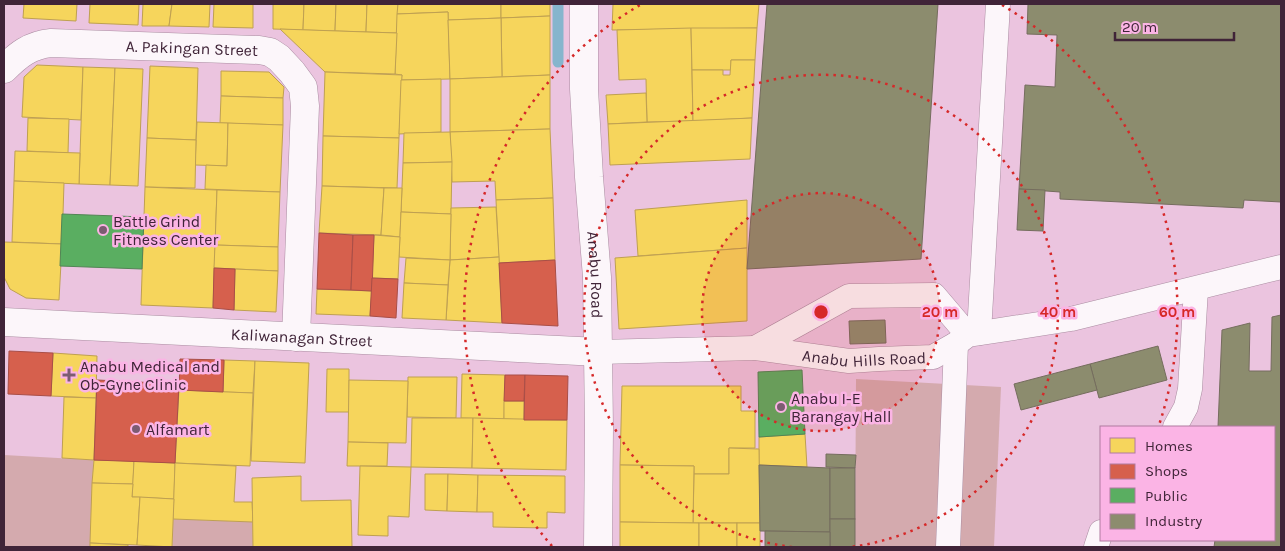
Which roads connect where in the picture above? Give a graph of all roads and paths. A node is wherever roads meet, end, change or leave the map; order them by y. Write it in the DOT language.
graph roads {
  1 [pos="584,4"];
  2 [pos="998,4"];
  3 [pos="4,69"];
  4 [pos="1281,267"];
  5 [pos="1196,289"];
  6 [pos="4,322"];
  7 [pos="296,337"];
  8 [pos="968,337"];
  9 [pos="755,348"];
  10 [pos="599,352"];
  11 [pos="1176,426"];
  12 [pos="1100,535"];
  13 [pos="598,547"];
  14 [pos="948,547"];
  15 [pos="1096,547"];
  1 -- 10 [label="street, Anabu Road"];
  2 -- 8 [label="lane"];
  3 -- 7 [label="street, A. Pakingan Street"];
  4 -- 5 [label="lane, Anabu Hills Road"];
  5 -- 8 [label="lane, Anabu Hills Road"];
  5 -- 11 [label="lane"];
  6 -- 7 [label="street, Kaliwanagan Street"];
  7 -- 10 [label="street, Kaliwanagan Street"];
  8 -- 9 [label="lane, Anabu Hills Road"];
  8 -- 9 [label="lane, Anabu Hills Road"];
  8 -- 14 [label="lane"];
  9 -- 10 [label="lane, Anabu Hills Road"];
  10 -- 13 [label="street, Anabu Road"];
  12 -- 15 [label="lane"];
}
